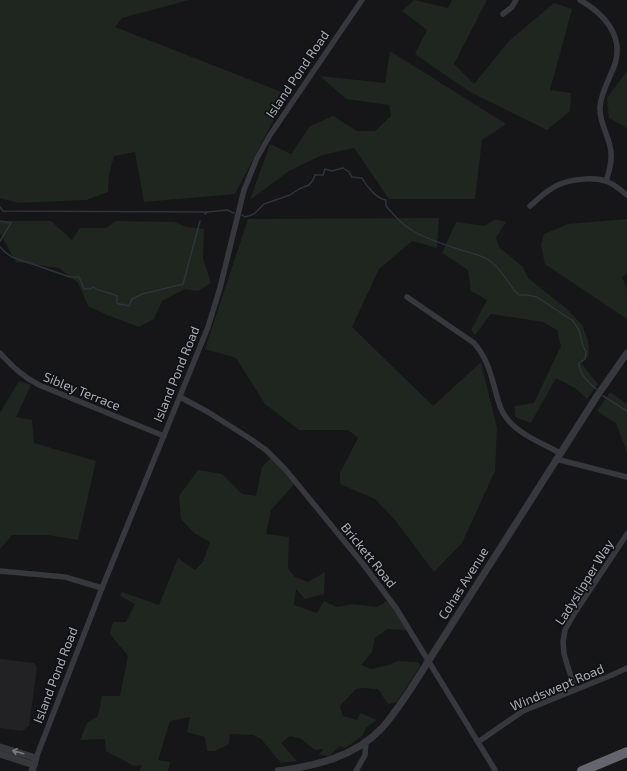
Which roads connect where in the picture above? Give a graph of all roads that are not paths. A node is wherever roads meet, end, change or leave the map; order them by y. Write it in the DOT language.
graph roads {
  1 [pos="362,0"];
  2 [pos="516,0"];
  3 [pos="580,0"];
  4 [pos="503,14"];
  5 [pos="606,182"];
  6 [pos="627,195"];
  7 [pos="530,206"];
  8 [pos="407,297"];
  9 [pos="0,353"];
  10 [pos="627,353"];
  11 [pos="180,397"];
  12 [pos="164,436"];
  13 [pos="558,456"];
  14 [pos="627,477"];
  15 [pos="627,534"];
  16 [pos="0,571"];
  17 [pos="102,588"];
  18 [pos="428,660"];
  19 [pos="627,668"];
  20 [pos="575,690"];
  21 [pos="366,741"];
  22 [pos="478,742"];
  23 [pos="0,747"];
  24 [pos="627,752"];
  25 [pos="0,754"];
  26 [pos="36,758"];
  27 [pos="33,768"];
  28 [pos="495,770"];
  29 [pos="278,771"];
  30 [pos="356,771"];
  31 [pos="582,771"];
  1 -- 11 [label="street, Island Pond Road"];
  2 -- 4 [label="street"];
  3 -- 5 [label="street"];
  5 -- 6 [label="street"];
  5 -- 7 [label="street"];
  8 -- 13 [label="street"];
  9 -- 12 [label="street, Sibley Terrace"];
  10 -- 13 [label="street, Cohas Avenue"];
  11 -- 12 [label="street, Island Pond Road"];
  11 -- 18 [label="street, Brickett Road"];
  12 -- 17 [label="street, Island Pond Road"];
  13 -- 14 [label="street"];
  13 -- 18 [label="street, Cohas Avenue"];
  15 -- 20 [label="street, Ladyslipper Way"];
  16 -- 17 [label="street"];
  17 -- 26 [label="street, Island Pond Road"];
  18 -- 21 [label="street, Cohas Avenue"];
  18 -- 22 [label="street, Brickett Road"];
  19 -- 20 [label="street, Windswept Road"];
  20 -- 22 [label="street, Windswept Road"];
  21 -- 29 [label="street, Cohas Avenue"];
  21 -- 30 [label="street"];
  22 -- 28 [label="street, Brickett Road"];
  26 -- 23 [label="street, one-way"];
  24 -- 31 [label="highway"];
  25 -- 27 [label="street"];
  26 -- 27 [label="street, Island Pond Road"];
}
